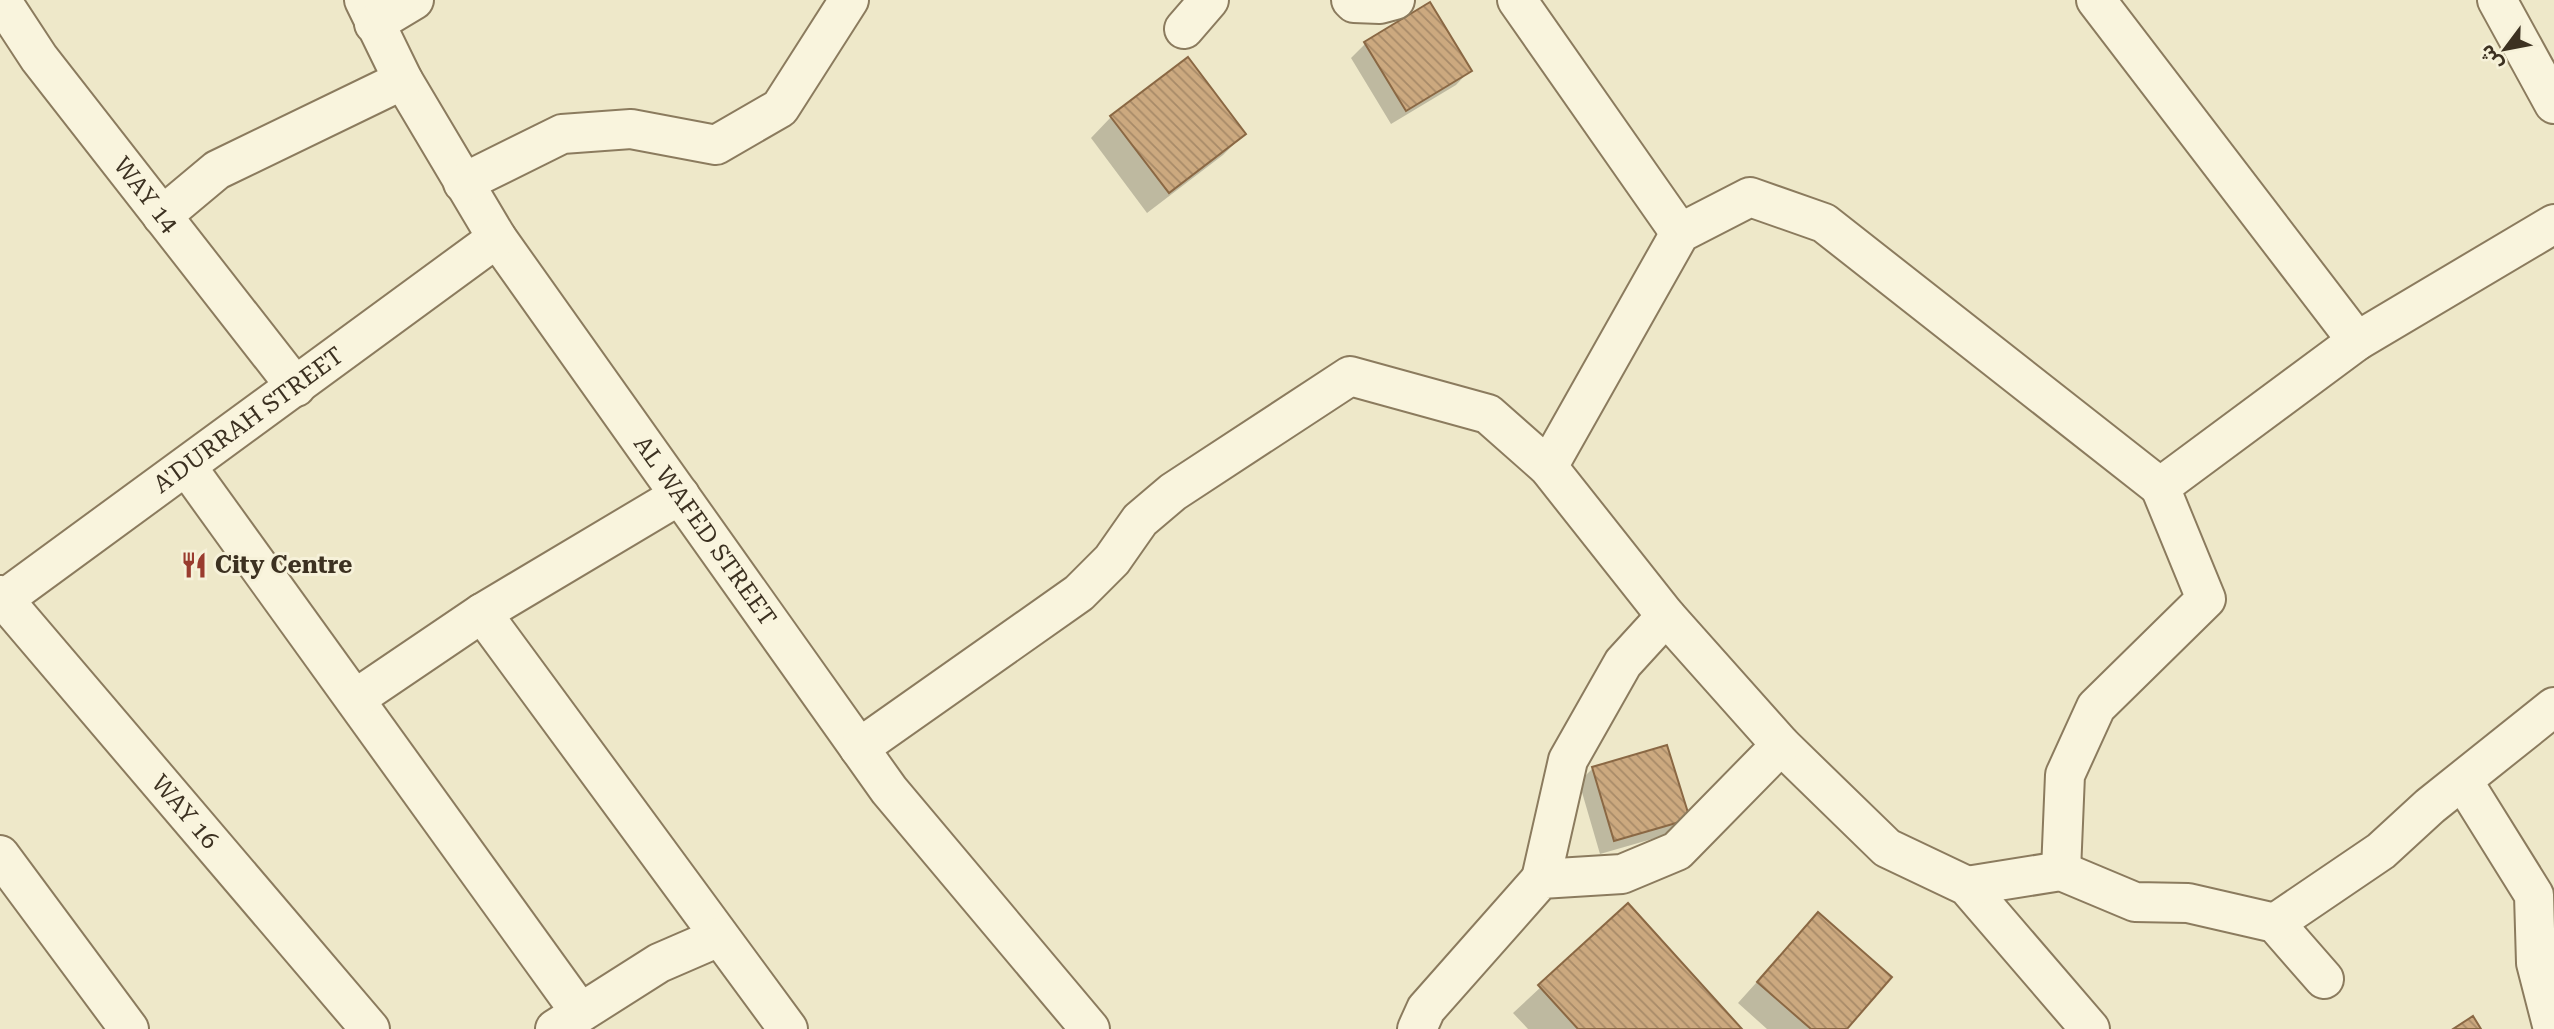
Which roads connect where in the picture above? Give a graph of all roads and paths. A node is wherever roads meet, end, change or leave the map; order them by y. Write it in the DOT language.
graph roads {
  1 [pos="1,0"];
  2 [pos="414,0"];
  3 [pos="849,0"];
  4 [pos="1209,0"];
  5 [pos="1351,0"];
  6 [pos="1395,0"];
  7 [pos="1517,0"];
  8 [pos="2096,0"];
  9 [pos="2497,0"];
  10 [pos="369,12"];
  11 [pos="1184,29"];
  12 [pos="402,80"];
  13 [pos="2554,104"];
  14 [pos="463,183"];
  15 [pos="162,216"];
  16 [pos="2554,224"];
  17 [pos="1680,233"];
  18 [pos="497,238"];
  19 [pos="2357,341"];
  20 [pos="296,387"];
  21 [pos="187,467"];
  22 [pos="1548,467"];
  23 [pos="2160,487"];
  24 [pos="680,495"];
  25 [pos="1,599"];
  26 [pos="482,612"];
  27 [pos="1666,616"];
  28 [pos="355,699"];
  29 [pos="2554,707"];
  30 [pos="1781,745"];
  31 [pos="859,748"];
  32 [pos="2463,780"];
  33 [pos="0,855"];
  34 [pos="2061,871"];
  35 [pos="1541,879"];
  36 [pos="1967,886"];
  37 [pos="2544,893"];
  38 [pos="2275,923"];
  39 [pos="719,937"];
  40 [pos="2325,979"];
  41 [pos="568,1021"];
  42 [pos="1429,1022"];
  43 [pos="129,1029"];
  44 [pos="370,1029"];
  45 [pos="788,1029"];
  46 [pos="1090,1029"];
  47 [pos="2090,1029"];
  48 [pos="2553,1029"];
  1 -- 15 [label="street, WAY 14"];
  2 -- 10 [label="street"];
  3 -- 14 [label="street"];
  4 -- 11 [label="street"];
  5 -- 6 [label="street"];
  7 -- 17 [label="street"];
  8 -- 19 [label="street"];
  9 -- 13 [label="street"];
  10 -- 12 [label="street, AL WAFED STREET"];
  12 -- 14 [label="street, AL WAFED STREET"];
  12 -- 15 [label="street"];
  14 -- 18 [label="street, AL WAFED STREET"];
  15 -- 20 [label="street, WAY 14"];
  16 -- 19 [label="street"];
  17 -- 22 [label="street"];
  17 -- 23 [label="street"];
  18 -- 20 [label="street, A'DURRAH STREET"];
  18 -- 24 [label="street, AL WAFED STREET"];
  19 -- 23 [label="street"];
  20 -- 21 [label="street, A'DURRAH STREET"];
  21 -- 25 [label="street, A'DURRAH STREET"];
  21 -- 28 [label="street"];
  22 -- 27 [label="street"];
  22 -- 31 [label="street"];
  23 -- 34 [label="street"];
  24 -- 26 [label="street"];
  24 -- 31 [label="street, AL WAFED STREET"];
  25 -- 44 [label="street, WAY 16"];
  26 -- 28 [label="street"];
  26 -- 39 [label="street"];
  27 -- 30 [label="street"];
  27 -- 35 [label="street"];
  28 -- 41 [label="street"];
  29 -- 32 [label="street"];
  30 -- 35 [label="street"];
  30 -- 36 [label="street"];
  31 -- 46 [label="street, AL WAFED STREET"];
  32 -- 37 [label="street"];
  32 -- 38 [label="street"];
  33 -- 43 [label="street"];
  34 -- 36 [label="street"];
  34 -- 38 [label="street"];
  35 -- 42 [label="street"];
  36 -- 47 [label="street"];
  37 -- 48 [label="street"];
  38 -- 40 [label="street"];
  39 -- 41 [label="street"];
  39 -- 45 [label="street"];
}
